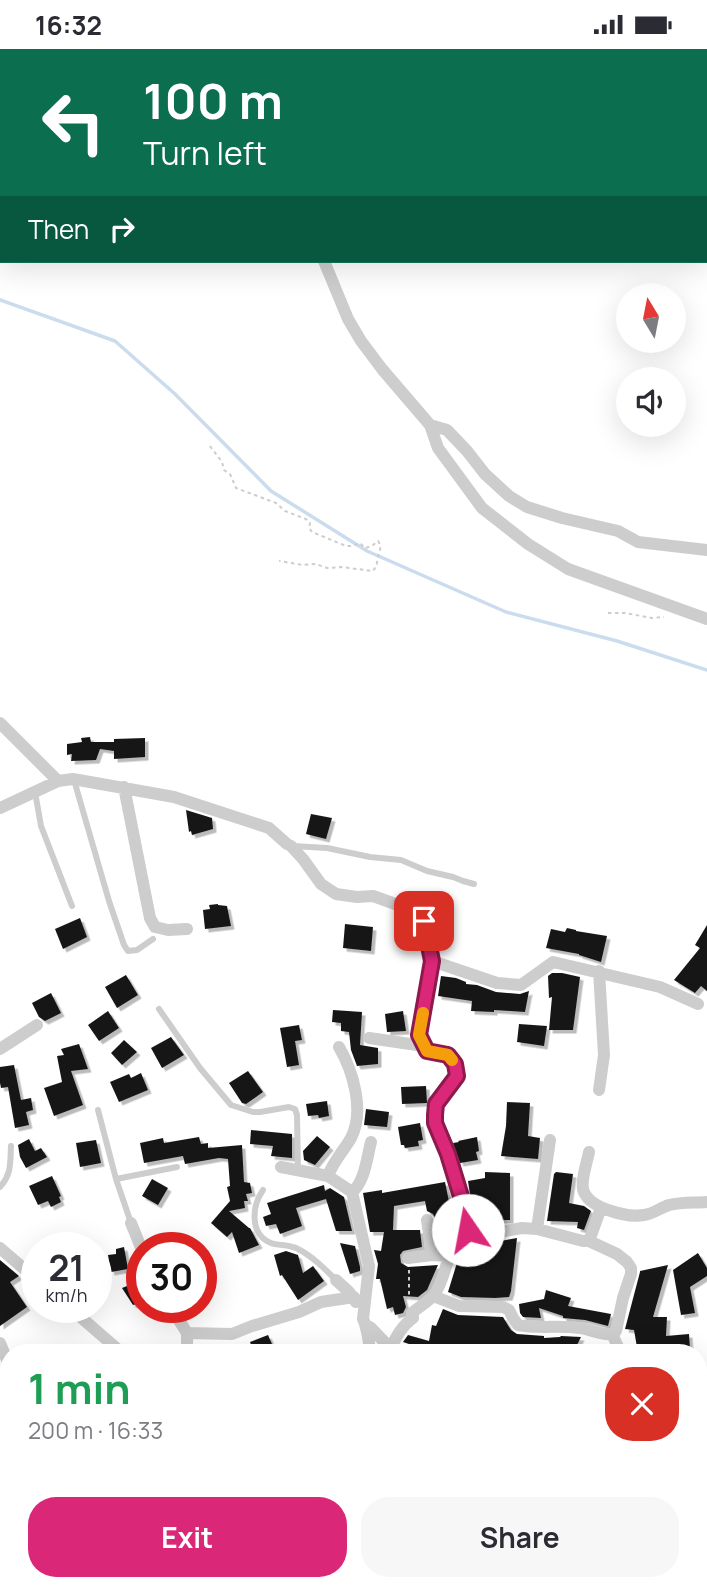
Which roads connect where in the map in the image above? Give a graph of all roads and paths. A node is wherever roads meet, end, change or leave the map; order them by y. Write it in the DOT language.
graph roads {
  1 [pos="325,263"];
  2 [pos="430,425"];
  3 [pos="210,446"];
  4 [pos="707,550"];
  5 [pos="279,561"];
  6 [pos="677,609"];
  7 [pos="608,613"];
  8 [pos="707,619"];
  9 [pos="0,723"];
  10 [pos="73,779"];
  11 [pos="58,781"];
  12 [pos="124,787"];
  13 [pos="35,792"];
  14 [pos="0,808"];
  15 [pos="291,846"];
  16 [pos="474,884"];
  17 [pos="72,906"];
  18 [pos="187,929"];
  19 [pos="153,939"];
  20 [pos="432,961"];
  21 [pos="599,971"];
  22 [pos="698,1004"];
  23 [pos="159,1009"];
  24 [pos="37,1025"];
  25 [pos="369,1038"];
  26 [pos="424,1046"];
  27 [pos="339,1047"];
  28 [pos="0,1049"];
  29 [pos="599,1090"];
  30 [pos="98,1109"];
  31 [pos="550,1140"];
  32 [pos="371,1142"];
  33 [pos="11,1146"];
  34 [pos="589,1152"];
  35 [pos="177,1167"];
  36 [pos="282,1167"];
  37 [pos="298,1170"];
  38 [pos="328,1176"];
  39 [pos="116,1179"];
  40 [pos="0,1187"];
  41 [pos="263,1190"];
  42 [pos="352,1192"];
  43 [pos="707,1202"];
  44 [pos="601,1208"];
  45 [pos="427,1220"];
  46 [pos="131,1223"];
  47 [pos="537,1229"];
  48 [pos="468,1230"];
  49 [pos="135,1232"];
  50 [pos="589,1241"];
  51 [pos="0,1248"];
  52 [pos="432,1255"];
  53 [pos="450,1256"];
  54 [pos="408,1258"];
  55 [pos="21,1266"];
  56 [pos="337,1280"];
  57 [pos="433,1296"];
  58 [pos="354,1297"];
  59 [pos="364,1310"];
  60 [pos="412,1313"];
  61 [pos="87,1323"];
  62 [pos="181,1323"];
  63 [pos="366,1325"];
  64 [pos="187,1333"];
  65 [pos="612,1334"];
  66 [pos="112,1344"];
  67 [pos="187,1344"];
  68 [pos="368,1344"];
  69 [pos="384,1344"];
  70 [pos="393,1344"];
  71 [pos="617,1344"];
  1 -- 2 [label="street"];
  2 -- 4 [label="street"];
  2 -- 6 [label="street"];
  3 -- 5 [label="path"];
  6 -- 7 [label="path"];
  6 -- 8 [label="street"];
  9 -- 11 [label="street"];
  10 -- 11 [label="street"];
  10 -- 12 [label="street"];
  10 -- 19 [label="lane"];
  11 -- 13 [label="street"];
  12 -- 15 [label="street"];
  12 -- 18 [label="street"];
  13 -- 14 [label="street"];
  13 -- 17 [label="lane"];
  15 -- 16 [label="lane"];
  15 -- 20 [label="street"];
  20 -- 21 [label="street"];
  20 -- 26 [label="street"];
  21 -- 22 [label="street"];
  21 -- 29 [label="street"];
  23 -- 37 [label="lane"];
  24 -- 28 [label="street"];
  25 -- 26 [label="street"];
  26 -- 48 [label="street"];
  27 -- 38 [label="street"];
  30 -- 39 [label="lane"];
  31 -- 47 [label="street"];
  32 -- 42 [label="street"];
  33 -- 40 [label="lane"];
  34 -- 44 [label="street"];
  35 -- 39 [label="lane"];
  36 -- 37 [label="street"];
  37 -- 38 [label="street"];
  38 -- 42 [label="street"];
  39 -- 46 [label="lane"];
  41 -- 56 [label="lane"];
  42 -- 59 [label="street"];
  43 -- 44 [label="street"];
  44 -- 50 [label="street"];
  45 -- 52 [label="street"];
  46 -- 49 [label="street"];
  47 -- 48 [label="street"];
  47 -- 50 [label="street"];
  48 -- 53 [label="street"];
  50 -- 65 [label="street"];
  51 -- 55 [label="street"];
  52 -- 53 [label="street"];
  52 -- 54 [label="street"];
  53 -- 57 [label="street"];
  54 -- 60 [label="path"];
  56 -- 58 [label="street"];
  57 -- 60 [label="street"];
  57 -- 65 [label="street"];
  58 -- 59 [label="street"];
  58 -- 64 [label="street"];
  59 -- 63 [label="street"];
  60 -- 70 [label="street"];
  61 -- 66 [label="street"];
  62 -- 64 [label="street"];
  63 -- 68 [label="street"];
  63 -- 69 [label="street"];
  64 -- 67 [label="street"];
  65 -- 71 [label="street"];
}
